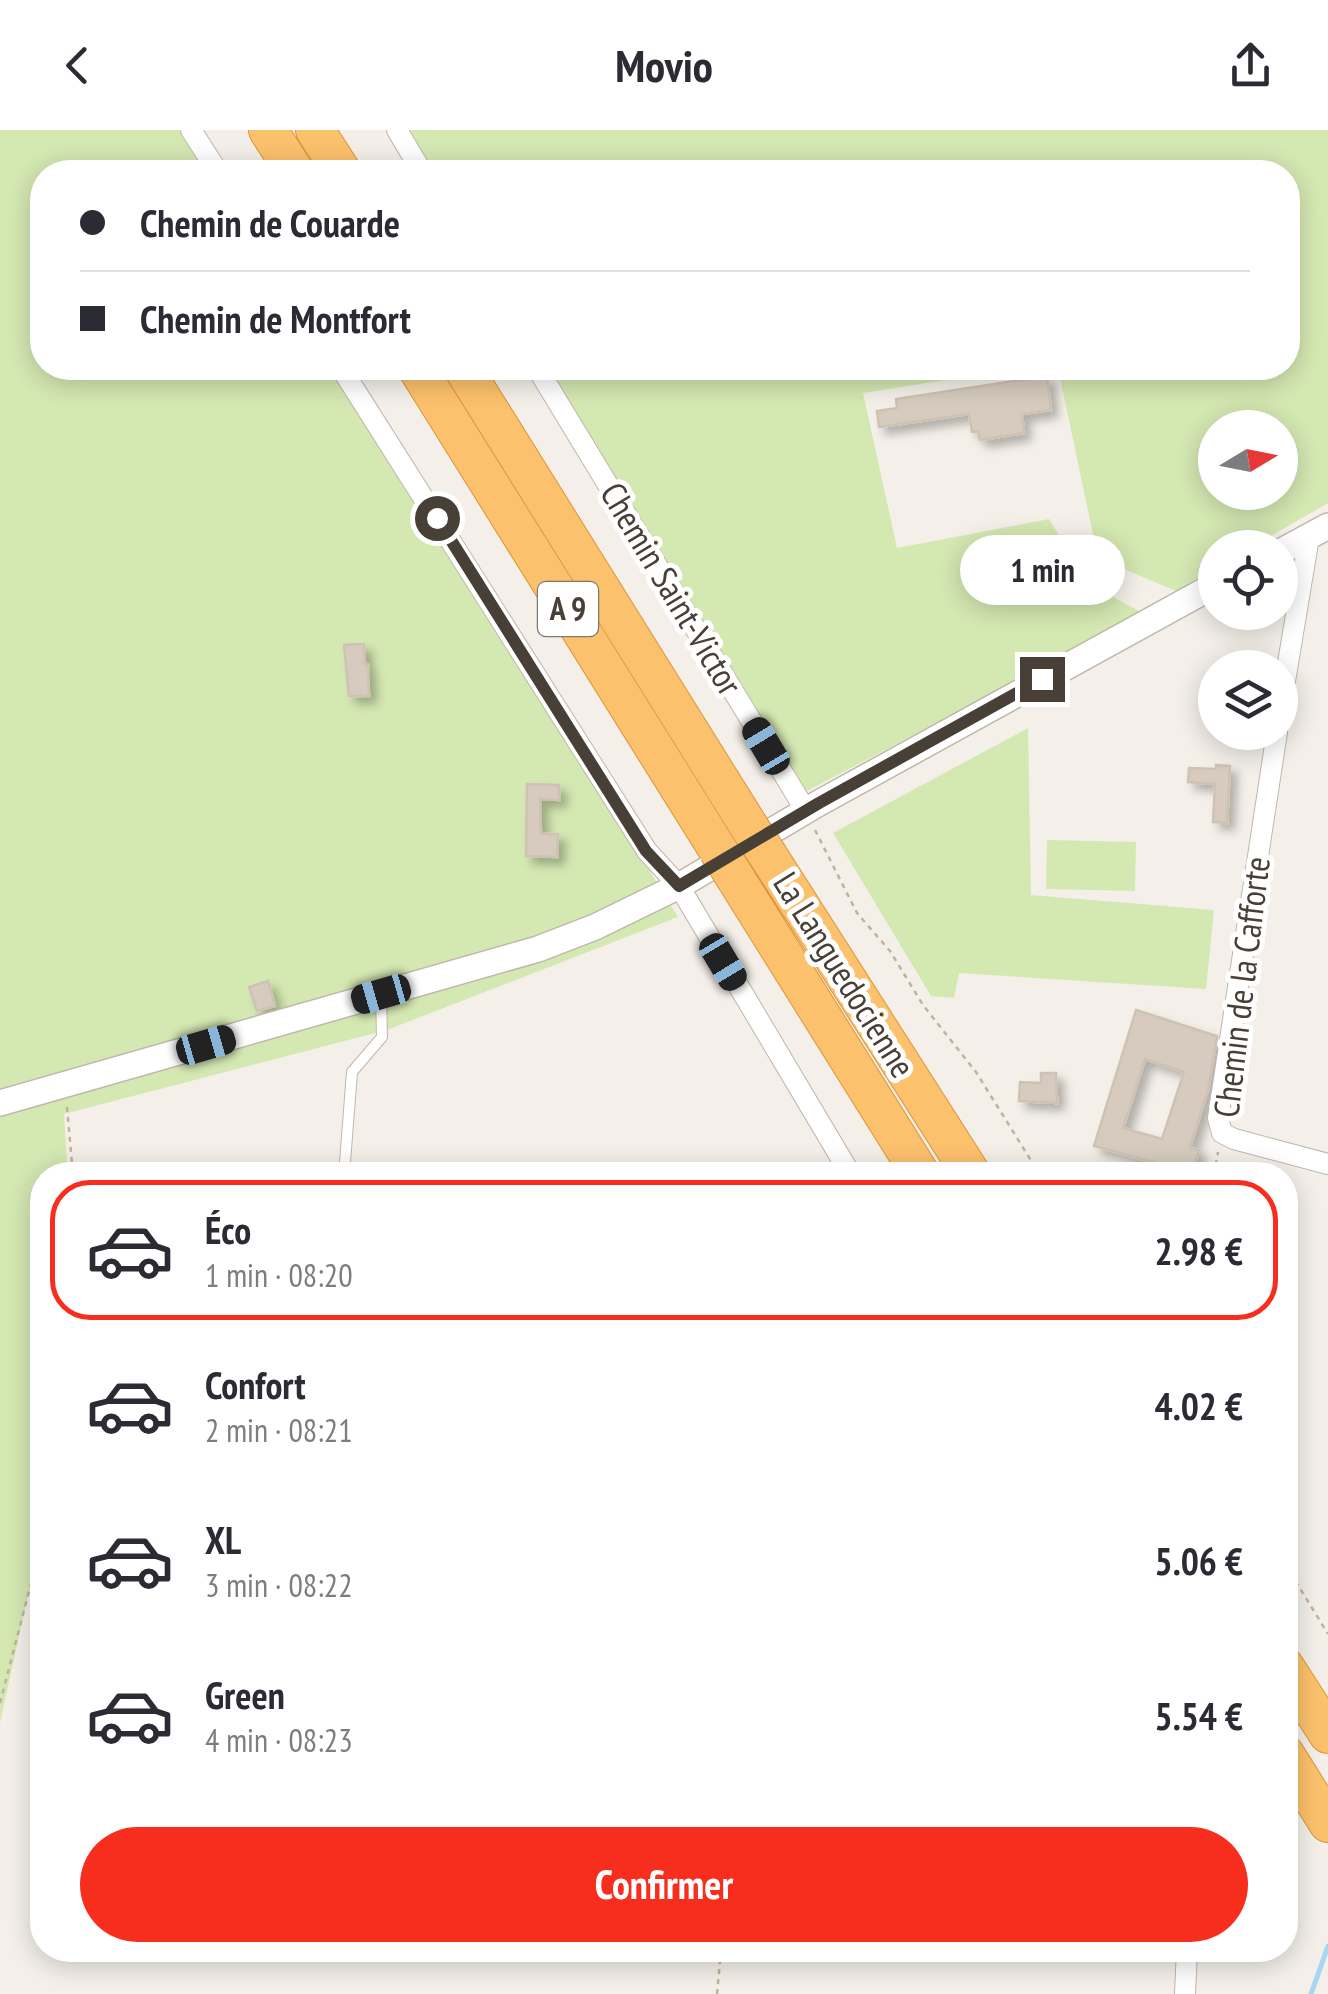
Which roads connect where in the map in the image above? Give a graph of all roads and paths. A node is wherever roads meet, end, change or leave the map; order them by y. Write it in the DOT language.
graph roads {
  1 [pos="191,130"];
  2 [pos="268,130"];
  3 [pos="315,130"];
  4 [pos="397,130"];
  5 [pos="210,160"];
  6 [pos="287,160"];
  7 [pos="334,160"];
  8 [pos="415,160"];
  9 [pos="349,380"];
  10 [pos="424,380"];
  11 [pos="470,380"];
  12 [pos="544,380"];
  13 [pos="1318,532"];
  14 [pos="1198,594"];
  15 [pos="1293,650"];
  16 [pos="1273,750"];
  17 [pos="806,811"];
  18 [pos="679,886"];
  19 [pos="381,994"];
  20 [pos="65,1086"];
  21 [pos="0,1103"];
  22 [pos="1222,1132"];
  23 [pos="72,1162"];
  24 [pos="345,1162"];
  25 [pos="843,1162"];
  26 [pos="913,1162"];
  27 [pos="964,1162"];
  28 [pos="1032,1162"];
  29 [pos="1216,1162"];
  30 [pos="1328,1164"];
  31 [pos="1298,1585"];
  32 [pos="30,1587"];
  33 [pos="1328,1634"];
  34 [pos="1298,1687"];
  35 [pos="0,1703"];
  36 [pos="1328,1734"];
  37 [pos="1298,1775"];
  38 [pos="1328,1823"];
  39 [pos="720,1962"];
  40 [pos="1186,1962"];
  41 [pos="717,1994"];
  42 [pos="1185,1994"];
  1 -- 5 [label="street"];
  2 -- 6 [label="highway"];
  3 -- 7 [label="highway"];
  4 -- 8 [label="street"];
  9 -- 18 [label="street"];
  10 -- 26 [label="highway, La Languedocienne / A 9"];
  11 -- 27 [label="highway, La Languedocienne / A 9, bridge"];
  12 -- 17 [label="street, Chemin Saint-Victor"];
  13 -- 15 [label="street"];
  14 -- 17 [label="street"];
  16 -- 22 [label="street, Chemin de la Cafforte"];
  17 -- 18 [label="street"];
  17 -- 28 [label="path"];
  18 -- 19 [label="street"];
  18 -- 25 [label="street"];
  19 -- 20 [label="street"];
  19 -- 24 [label="lane"];
  20 -- 21 [label="street"];
  20 -- 23 [label="path"];
  22 -- 29 [label="path"];
  22 -- 30 [label="street, Chemin de la Cafforte"];
  31 -- 33 [label="path"];
  32 -- 35 [label="path"];
  34 -- 36 [label="highway"];
  37 -- 38 [label="highway"];
  39 -- 41 [label="path"];
  40 -- 42 [label="street"];
}
